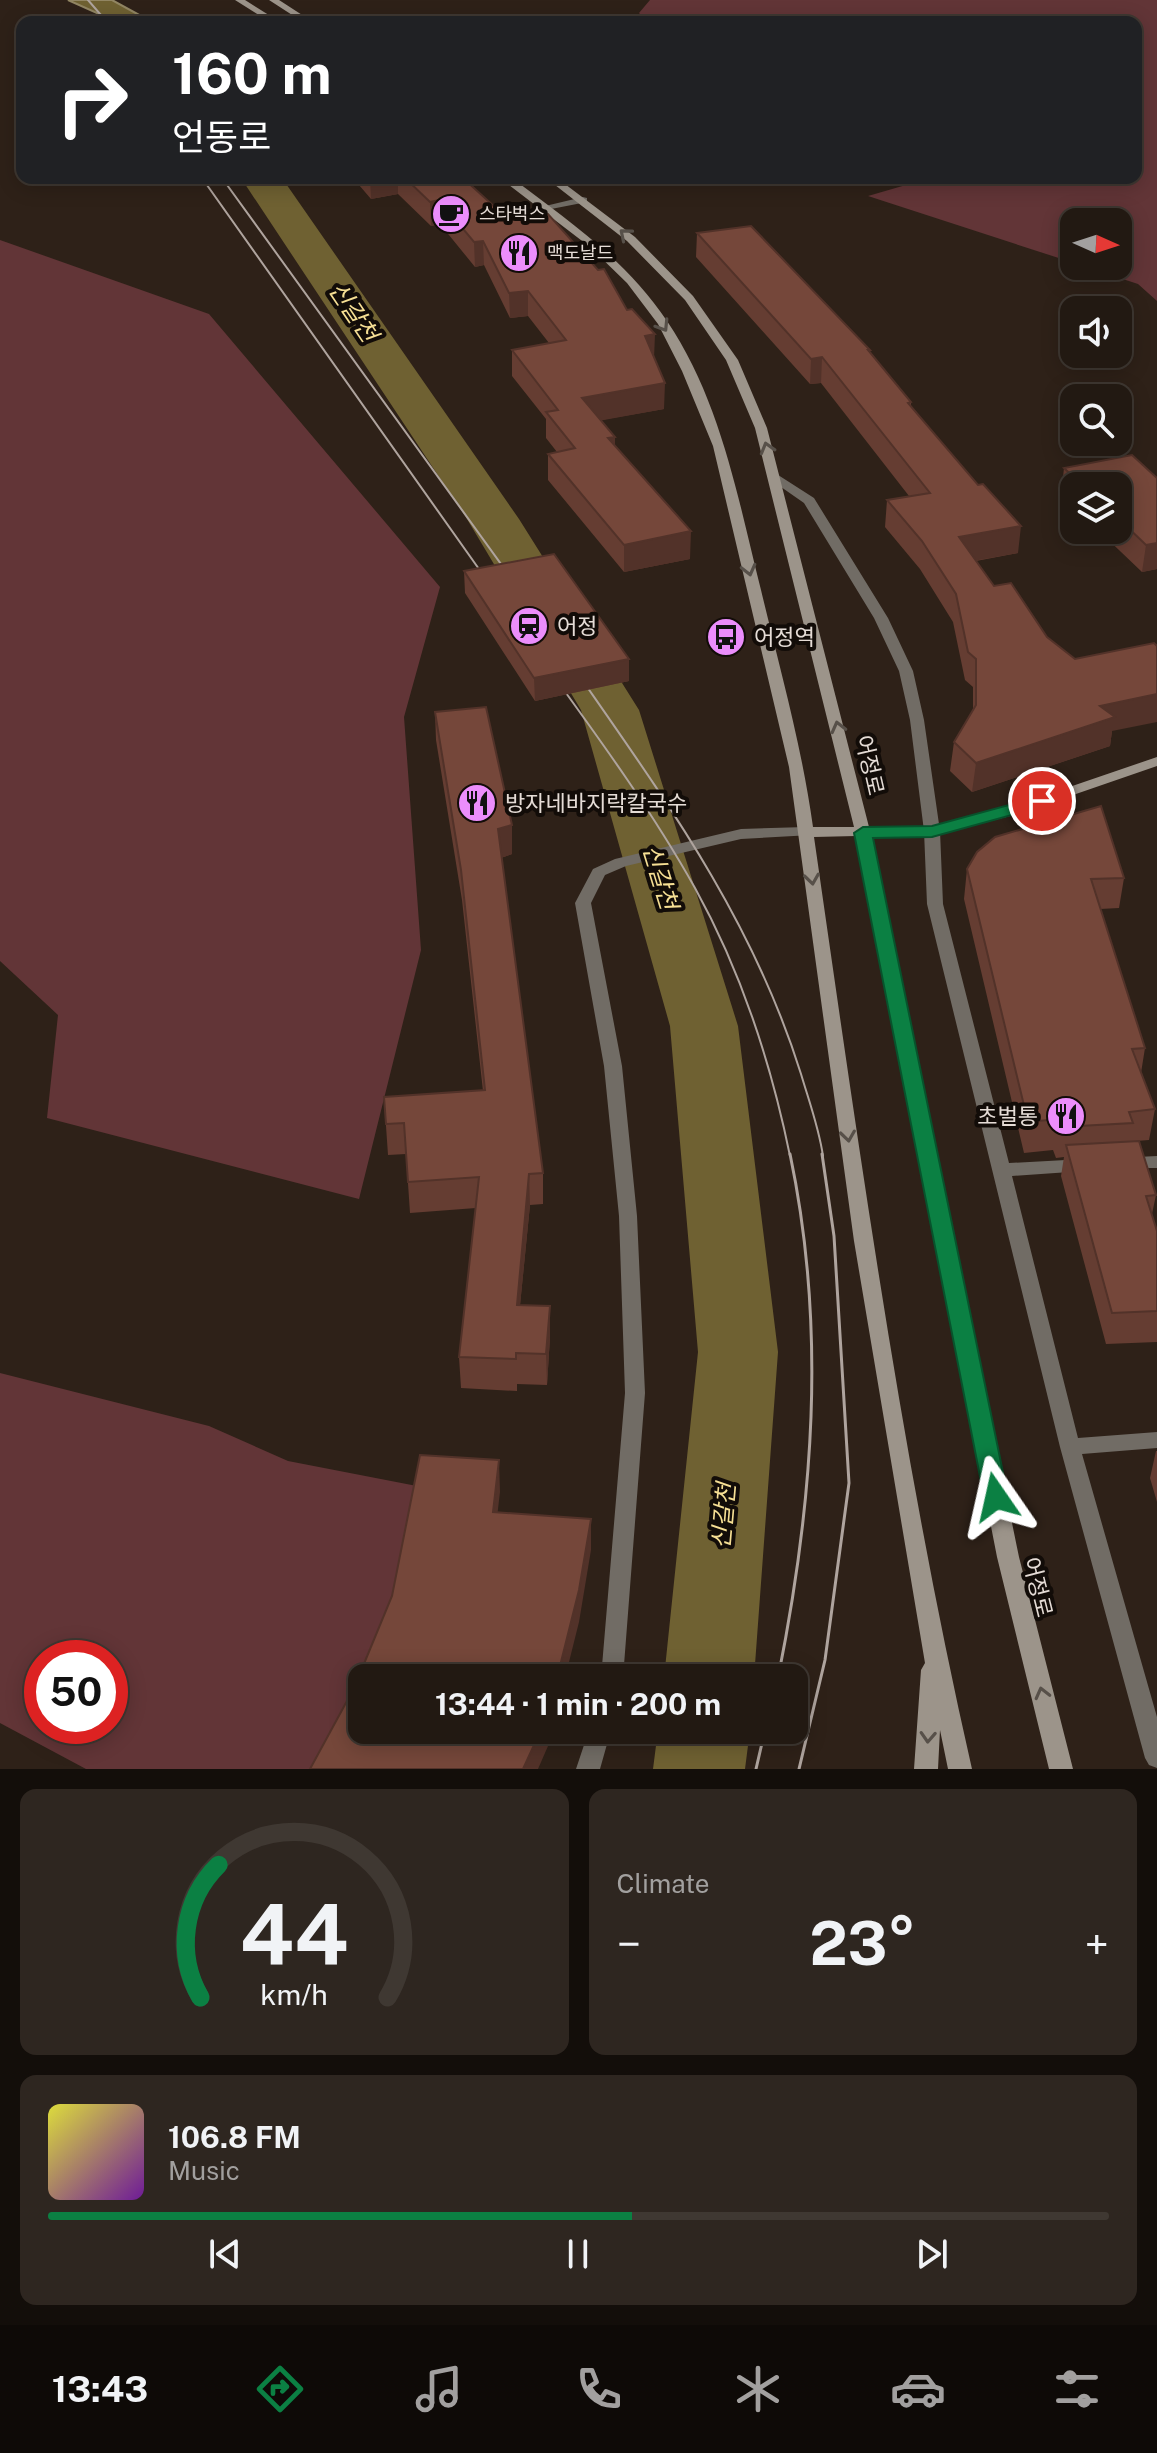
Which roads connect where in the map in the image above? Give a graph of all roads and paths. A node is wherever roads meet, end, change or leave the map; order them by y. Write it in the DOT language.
graph roads {
  1 [pos="273,0"];
  2 [pos="244,1"];
  3 [pos="267,16"];
  4 [pos="299,16"];
  5 [pos="513,184"];
  6 [pos="560,184"];
  7 [pos="583,200"];
  8 [pos="546,207"];
  9 [pos="775,477"];
  10 [pos="1157,761"];
  11 [pos="932,831"];
  12 [pos="806,832"];
  13 [pos="863,833"];
  14 [pos="1157,1162"];
  15 [pos="1002,1170"];
  16 [pos="1157,1440"];
  17 [pos="1070,1447"];
  18 [pos="933,1648"];
  19 [pos="613,1664"];
  20 [pos="596,1744"];
  21 [pos="1157,1758"];
  22 [pos="588,1769"];
  23 [pos="926,1769"];
  24 [pos="960,1769"];
  25 [pos="1061,1769"];
  1 -- 4 [label="main road"];
  2 -- 3 [label="main road"];
  5 -- 8 [label="main road"];
  6 -- 7 [label="main road, 어정로"];
  7 -- 8 [label="street"];
  9 -- 7 [label="main road, 어정로, one-way"];
  8 -- 12 [label="main road, one-way"];
  9 -- 11 [label="street"];
  13 -- 9 [label="main road, 어정로, one-way"];
  10 -- 11 [label="main road"];
  11 -- 13 [label="main road"];
  11 -- 15 [label="street"];
  12 -- 13 [label="main road"];
  12 -- 18 [label="main road, one-way"];
  12 -- 19 [label="street"];
  25 -- 13 [label="main road, 어정로, one-way"];
  14 -- 15 [label="street"];
  15 -- 17 [label="street"];
  16 -- 17 [label="street"];
  17 -- 21 [label="street"];
  18 -- 23 [label="main road, one-way"];
  18 -- 24 [label="main road"];
  20 -- 22 [label="street"];
}
